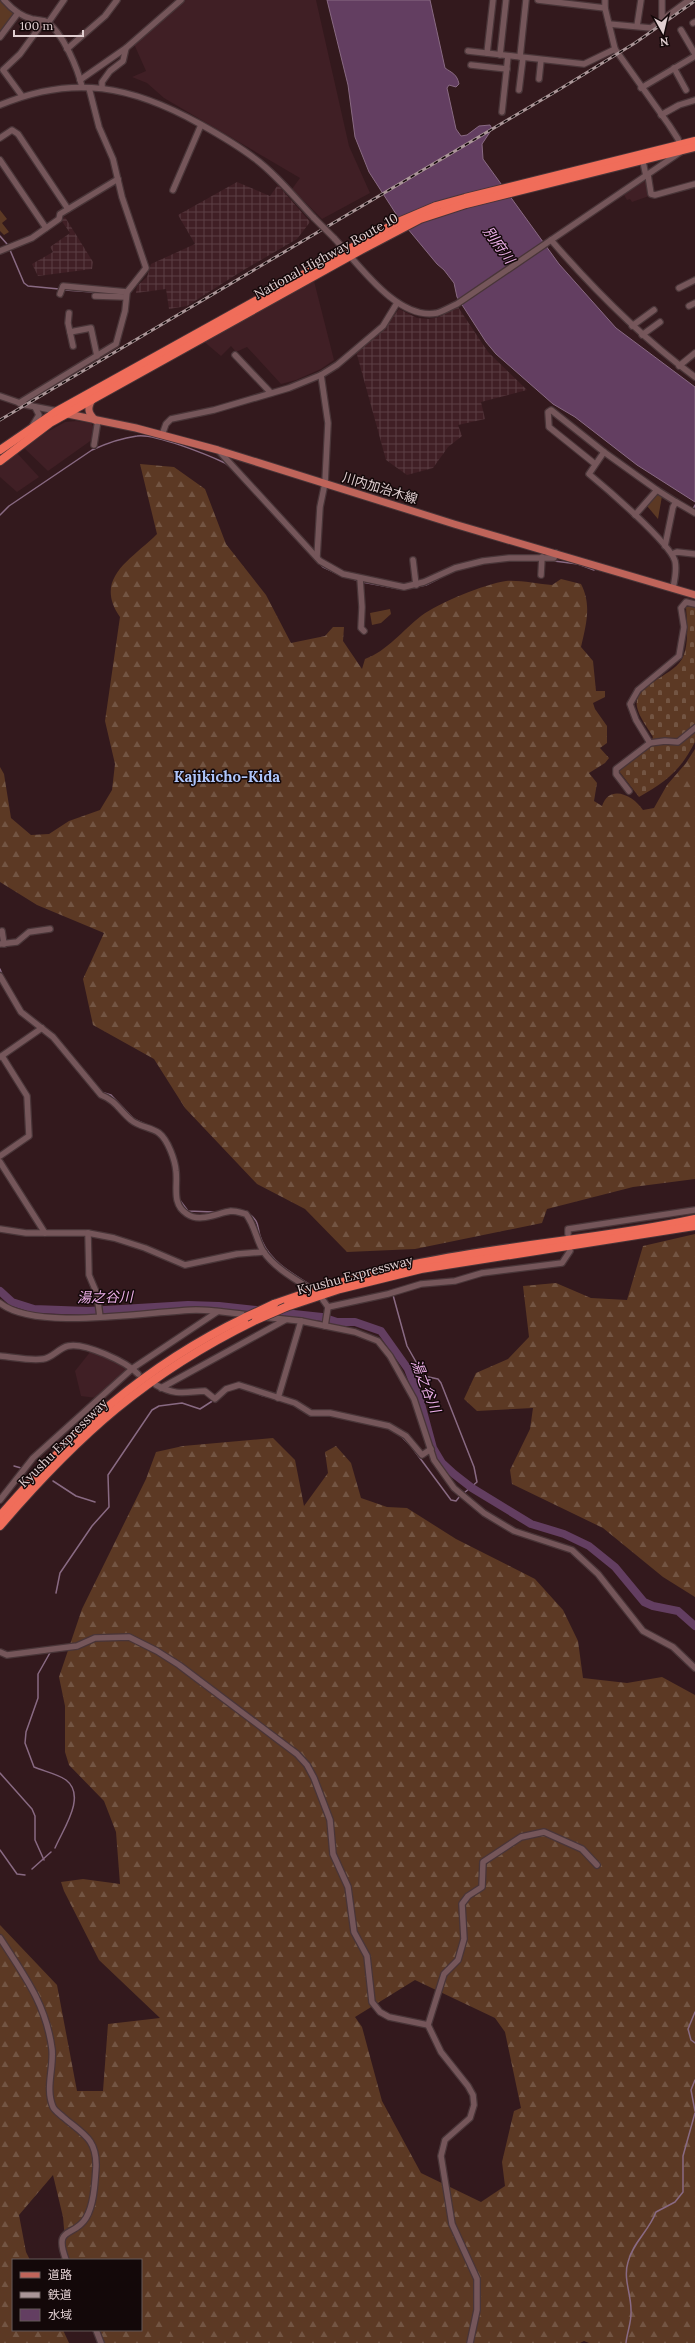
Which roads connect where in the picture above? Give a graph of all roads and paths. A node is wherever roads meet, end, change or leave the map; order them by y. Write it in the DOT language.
graph roads {
  1 [pos="4,0"];
  2 [pos="64,0"];
  3 [pos="117,0"];
  4 [pos="181,0"];
  5 [pos="493,0"];
  6 [pos="506,0"];
  7 [pos="526,0"];
  8 [pos="539,0"];
  9 [pos="605,0"];
  10 [pos="641,0"];
  11 [pos="662,0"];
  12 [pos="686,1"];
  13 [pos="605,8"];
  14 [pos="18,13"];
  15 [pos="662,20"];
  16 [pos="46,22"];
  17 [pos="609,24"];
  18 [pos="637,26"];
  19 [pos="681,30"];
  20 [pos="0,37"];
  21 [pos="126,48"];
  22 [pos="67,49"];
  23 [pos="615,49"];
  24 [pos="468,51"];
  25 [pos="487,54"];
  26 [pos="500,55"];
  27 [pos="695,55"];
  28 [pos="508,56"];
  29 [pos="522,57"];
  30 [pos="541,60"];
  31 [pos="471,65"];
  32 [pos="674,68"];
  33 [pos="507,69"];
  34 [pos="539,79"];
  35 [pos="80,80"];
  36 [pos="82,87"];
  37 [pos="90,88"];
  38 [pos="102,88"];
  39 [pos="642,88"];
  40 [pos="519,90"];
  41 [pos="686,90"];
  42 [pos="22,96"];
  43 [pos="695,100"];
  44 [pos="0,104"];
  45 [pos="502,112"];
  46 [pos="661,114"];
  47 [pos="201,125"];
  48 [pos="0,138"];
  49 [pos="695,141"];
  50 [pos="695,147"];
  51 [pos="681,148"];
  52 [pos="643,157"];
  53 [pos="0,160"];
  54 [pos="647,176"];
  55 [pos="118,179"];
  56 [pos="695,184"];
  57 [pos="173,190"];
  58 [pos="68,209"];
  59 [pos="46,228"];
  60 [pos="549,242"];
  61 [pos="0,251"];
  62 [pos="348,253"];
  63 [pos="695,280"];
  64 [pos="679,288"];
  65 [pos="60,294"];
  66 [pos="127,294"];
  67 [pos="95,296"];
  68 [pos="695,303"];
  69 [pos="397,304"];
  70 [pos="689,306"];
  71 [pos="654,310"];
  72 [pos="69,313"];
  73 [pos="660,322"];
  74 [pos="632,326"];
  75 [pos="70,332"];
  76 [pos="642,335"];
  77 [pos="73,346"];
  78 [pos="695,353"];
  79 [pos="236,355"];
  80 [pos="97,356"];
  81 [pos="679,366"];
  82 [pos="693,374"];
  83 [pos="321,375"];
  84 [pos="271,393"];
  85 [pos="0,396"];
  86 [pos="92,400"];
  87 [pos="19,402"];
  88 [pos="35,407"];
  89 [pos="56,411"];
  90 [pos="67,414"];
  91 [pos="96,420"];
  92 [pos="33,426"];
  93 [pos="162,435"];
  94 [pos="94,445"];
  95 [pos="0,450"];
  96 [pos="218,450"];
  97 [pos="604,452"];
  98 [pos="0,461"];
  99 [pos="595,464"];
  100 [pos="325,483"];
  101 [pos="657,490"];
  102 [pos="676,502"];
  103 [pos="695,513"];
  104 [pos="635,515"];
  105 [pos="665,546"];
  106 [pos="556,553"];
  107 [pos="674,553"];
  108 [pos="695,554"];
  109 [pos="317,557"];
  110 [pos="542,559"];
  111 [pos="413,560"];
  112 [pos="541,575"];
  113 [pos="360,581"];
  114 [pos="416,585"];
  115 [pos="673,588"];
  116 [pos="693,593"];
  117 [pos="695,604"];
  118 [pos="364,631"];
  119 [pos="695,728"];
  120 [pos="650,743"];
  121 [pos="629,791"];
  122 [pos="50,928"];
  123 [pos="2,931"];
  124 [pos="2,944"];
  125 [pos="0,976"];
  126 [pos="42,1028"];
  127 [pos="1,1056"];
  128 [pos="0,1156"];
  129 [pos="0,1162"];
  130 [pos="6,1170"];
  131 [pos="0,1174"];
  132 [pos="695,1210"];
  133 [pos="695,1219"];
  134 [pos="695,1226"];
  135 [pos="0,1229"];
  136 [pos="45,1233"];
  137 [pos="88,1233"];
  138 [pos="568,1234"];
  139 [pos="570,1251"];
  140 [pos="264,1252"];
  141 [pos="306,1286"];
  142 [pos="323,1300"];
  143 [pos="0,1303"];
  144 [pos="328,1310"];
  145 [pos="217,1312"];
  146 [pos="99,1316"];
  147 [pos="285,1320"];
  148 [pos="301,1321"];
  149 [pos="325,1325"];
  150 [pos="0,1356"];
  151 [pos="133,1368"];
  152 [pos="138,1374"];
  153 [pos="278,1398"];
  154 [pos="431,1449"];
  155 [pos="0,1500"];
  156 [pos="0,1516"];
  157 [pos="0,1526"];
  158 [pos="0,1652"];
  159 [pos="695,1668"];
  160 [pos="597,1865"];
  161 [pos="0,1938"];
  162 [pos="428,2025"];
  163 [pos="66,2259"];
  164 [pos="96,2331"];
  165 [pos="101,2343"];
  166 [pos="470,2343"];
  1 -- 14 [label="street"];
  2 -- 16 [label="street"];
  3 -- 22 [label="street"];
  4 -- 21 [label="street"];
  5 -- 25 [label="street"];
  6 -- 26 [label="street"];
  7 -- 29 [label="street"];
  8 -- 13 [label="street"];
  9 -- 13 [label="street"];
  10 -- 18 [label="street"];
  11 -- 15 [label="street"];
  12 -- 15 [label="street"];
  13 -- 17 [label="street"];
  14 -- 16 [label="street"];
  14 -- 20 [label="street"];
  15 -- 18 [label="street"];
  16 -- 22 [label="street"];
  16 -- 42 [label="street"];
  17 -- 18 [label="street"];
  17 -- 23 [label="street"];
  19 -- 27 [label="street"];
  21 -- 35 [label="street"];
  21 -- 38 [label="street"];
  22 -- 35 [label="street"];
  23 -- 30 [label="street"];
  23 -- 39 [label="street"];
  24 -- 25 [label="street"];
  25 -- 26 [label="street"];
  26 -- 28 [label="street"];
  27 -- 32 [label="street"];
  28 -- 29 [label="street"];
  28 -- 33 [label="street"];
  29 -- 30 [label="street"];
  29 -- 40 [label="street"];
  30 -- 34 [label="street"];
  31 -- 33 [label="street"];
  32 -- 39 [label="street"];
  32 -- 41 [label="street"];
  33 -- 45 [label="street"];
  35 -- 36 [label="street"];
  36 -- 37 [label="street"];
  36 -- 42 [label="street"];
  37 -- 38 [label="street"];
  37 -- 55 [label="street"];
  38 -- 47 [label="street"];
  39 -- 46 [label="street"];
  42 -- 44 [label="street"];
  43 -- 46 [label="street"];
  46 -- 51 [label="street"];
  47 -- 57 [label="street"];
  47 -- 62 [label="street, bridge"];
  48 -- 58 [label="street"];
  49 -- 51 [label="highway, National Highway Route 10"];
  50 -- 51 [label="highway, National Highway Route 10"];
  51 -- 52 [label="highway, National Highway Route 10"];
  51 -- 54 [label="street"];
  52 -- 54 [label="street"];
  52 -- 62 [label="highway, National Highway Route 10"];
  53 -- 59 [label="street"];
  54 -- 56 [label="street"];
  54 -- 60 [label="street"];
  55 -- 58 [label="street"];
  55 -- 66 [label="street"];
  58 -- 59 [label="street"];
  59 -- 61 [label="street"];
  60 -- 69 [label="street"];
  60 -- 74 [label="street"];
  62 -- 69 [label="street"];
  62 -- 86 [label="highway, National Highway Route 10"];
  62 -- 89 [label="highway, National Highway Route 10"];
  63 -- 64 [label="street"];
  65 -- 66 [label="street"];
  66 -- 67 [label="street"];
  66 -- 80 [label="street"];
  68 -- 70 [label="street"];
  69 -- 83 [label="street"];
  71 -- 74 [label="street"];
  72 -- 75 [label="street"];
  73 -- 76 [label="street"];
  74 -- 76 [label="street"];
  75 -- 77 [label="street"];
  75 -- 80 [label="street"];
  76 -- 81 [label="street"];
  78 -- 81 [label="street"];
  79 -- 84 [label="street"];
  80 -- 87 [label="street"];
  81 -- 82 [label="street"];
  83 -- 84 [label="street"];
  83 -- 100 [label="street"];
  84 -- 93 [label="street"];
  85 -- 87 [label="street"];
  86 -- 90 [label="highway, National Highway Route 10"];
  86 -- 91 [label="main road"];
  87 -- 88 [label="street"];
  88 -- 89 [label="street"];
  88 -- 92 [label="street"];
  89 -- 90 [label="main road, 川内加治木線"];
  89 -- 92 [label="highway, National Highway Route 10"];
  90 -- 91 [label="main road, 川内加治木線"];
  90 -- 98 [label="highway, National Highway Route 10"];
  91 -- 93 [label="main road, 川内加治木線"];
  91 -- 94 [label="street"];
  92 -- 95 [label="highway, National Highway Route 10"];
  93 -- 96 [label="main road, 川内加治木線"];
  96 -- 100 [label="main road, 川内加治木線"];
  96 -- 109 [label="street"];
  97 -- 99 [label="street"];
  97 -- 99 [label="street"];
  97 -- 101 [label="street"];
  99 -- 104 [label="street"];
  100 -- 106 [label="main road, 川内加治木線"];
  100 -- 109 [label="street"];
  101 -- 102 [label="street"];
  101 -- 104 [label="street"];
  102 -- 103 [label="street"];
  102 -- 105 [label="street"];
  104 -- 105 [label="street"];
  105 -- 107 [label="street"];
  106 -- 110 [label="street"];
  106 -- 115 [label="main road, 川内加治木線"];
  107 -- 108 [label="street"];
  107 -- 115 [label="street"];
  109 -- 113 [label="street"];
  110 -- 112 [label="street"];
  110 -- 114 [label="street"];
  111 -- 114 [label="street"];
  113 -- 114 [label="street"];
  113 -- 118 [label="street"];
  115 -- 116 [label="main road, 川内加治木線"];
  117 -- 120 [label="street"];
  119 -- 120 [label="street"];
  120 -- 121 [label="street"];
  122 -- 124 [label="street"];
  123 -- 124 [label="street"];
  125 -- 126 [label="street"];
  126 -- 127 [label="street"];
  126 -- 140 [label="street"];
  127 -- 128 [label="street"];
  129 -- 130 [label="street"];
  130 -- 131 [label="street"];
  130 -- 136 [label="street"];
  132 -- 138 [label="street"];
  133 -- 156 [label="highway, Kyushu Expressway, bridge"];
  134 -- 157 [label="highway, Kyushu Expressway, bridge"];
  135 -- 136 [label="street"];
  136 -- 137 [label="street"];
  137 -- 140 [label="street"];
  137 -- 146 [label="street"];
  139 -- 144 [label="street"];
  140 -- 141 [label="street"];
  142 -- 144 [label="street"];
  143 -- 146 [label="street"];
  144 -- 149 [label="street"];
  145 -- 146 [label="street"];
  145 -- 147 [label="street"];
  145 -- 151 [label="street"];
  147 -- 148 [label="street"];
  147 -- 153 [label="street"];
  148 -- 149 [label="street"];
  148 -- 153 [label="street"];
  149 -- 154 [label="street"];
  150 -- 151 [label="street"];
  151 -- 152 [label="street"];
  151 -- 155 [label="street"];
  153 -- 154 [label="street"];
  154 -- 159 [label="street"];
  158 -- 162 [label="street"];
  160 -- 162 [label="street"];
  161 -- 163 [label="street"];
  162 -- 166 [label="street"];
  164 -- 165 [label="street"];
}
